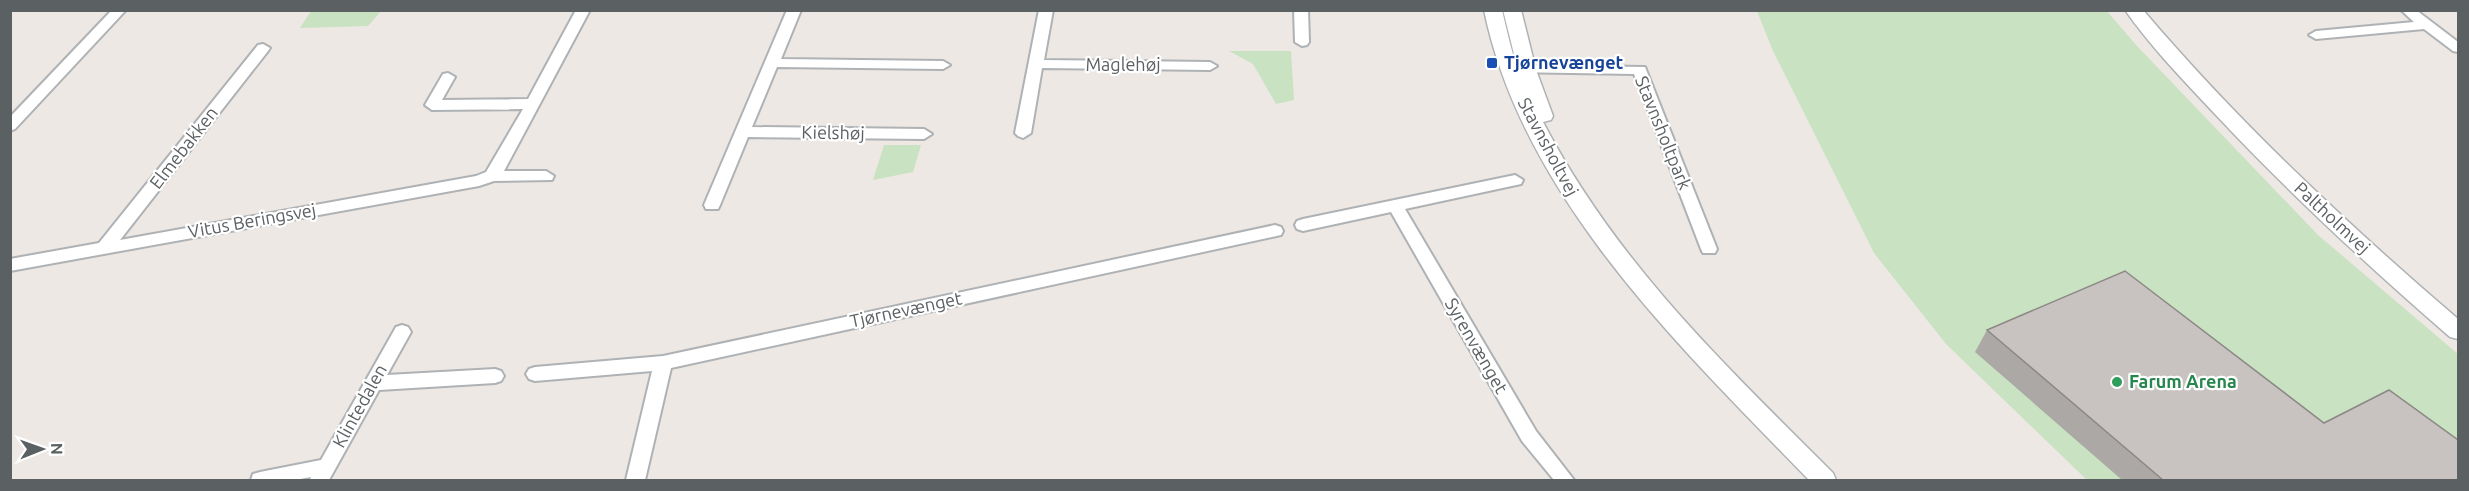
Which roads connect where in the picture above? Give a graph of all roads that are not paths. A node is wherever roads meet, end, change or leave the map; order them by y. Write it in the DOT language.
graph roads {
  1 [pos="120,10"];
  2 [pos="583,10"];
  3 [pos="794,10"];
  4 [pos="1046,10"];
  5 [pos="1301,10"];
  6 [pos="1492,10"];
  7 [pos="1512,10"];
  8 [pos="2133,10"];
  9 [pos="2152,10"];
  10 [pos="2407,10"];
  11 [pos="2427,24"];
  12 [pos="2316,35"];
  13 [pos="1302,42"];
  14 [pos="263,48"];
  15 [pos="2458,48"];
  16 [pos="772,63"];
  17 [pos="943,64"];
  18 [pos="1036,64"];
  19 [pos="1210,66"];
  20 [pos="1518,69"];
  21 [pos="448,77"];
  22 [pos="2211,100"];
  23 [pos="533,104"];
  24 [pos="10,126"];
  25 [pos="743,132"];
  26 [pos="1023,133"];
  27 [pos="924,134"];
  28 [pos="492,176"];
  29 [pos="546,176"];
  30 [pos="1515,180"];
  31 [pos="712,205"];
  32 [pos="1395,205"];
  33 [pos="1303,225"];
  34 [pos="1275,231"];
  35 [pos="104,248"];
  36 [pos="1709,249"];
  37 [pos="10,264"];
  38 [pos="2458,331"];
  39 [pos="402,332"];
  40 [pos="663,363"];
  41 [pos="535,374"];
  42 [pos="495,376"];
  43 [pos="374,383"];
  44 [pos="323,473"];
  45 [pos="260,480"];
  46 [pos="636,480"];
  47 [pos="1565,480"];
  48 [pos="1824,480"];
  1 -- 24 [label="street"];
  2 -- 23 [label="street"];
  3 -- 16 [label="street"];
  4 -- 18 [label="street"];
  5 -- 13 [label="street"];
  6 -- 20 [label="street, Stavnsholtvej"];
  7 -- 20 [label="street, Stavnsholtvej"];
  8 -- 22 [label="street, Paltholmvej"];
  9 -- 22 [label="street, Paltholmvej"];
  10 -- 11 [label="street"];
  11 -- 12 [label="street"];
  11 -- 15 [label="street"];
  14 -- 35 [label="street, Elmebakken"];
  16 -- 17 [label="street"];
  16 -- 25 [label="street"];
  18 -- 19 [label="street, Maglehøj"];
  18 -- 26 [label="street"];
  20 -- 36 [label="street, Stavnsholtpark"];
  20 -- 48 [label="street, Stavnsholtvej"];
  21 -- 23 [label="street"];
  22 -- 38 [label="street, Paltholmvej"];
  23 -- 28 [label="street"];
  25 -- 27 [label="street, Kielshøj"];
  25 -- 31 [label="street"];
  28 -- 29 [label="street, Vitus Beringsvej"];
  28 -- 35 [label="street, Vitus Beringsvej"];
  30 -- 32 [label="street"];
  32 -- 33 [label="street"];
  32 -- 47 [label="street, Syrenvænget"];
  34 -- 40 [label="street, Tjørnevænget"];
  35 -- 37 [label="street, Vitus Beringsvej"];
  39 -- 43 [label="street, Klintedalen"];
  40 -- 41 [label="street, Tjørnevænget"];
  40 -- 46 [label="street"];
  42 -- 43 [label="street"];
  43 -- 44 [label="street, Klintedalen"];
  44 -- 45 [label="street"];
}
